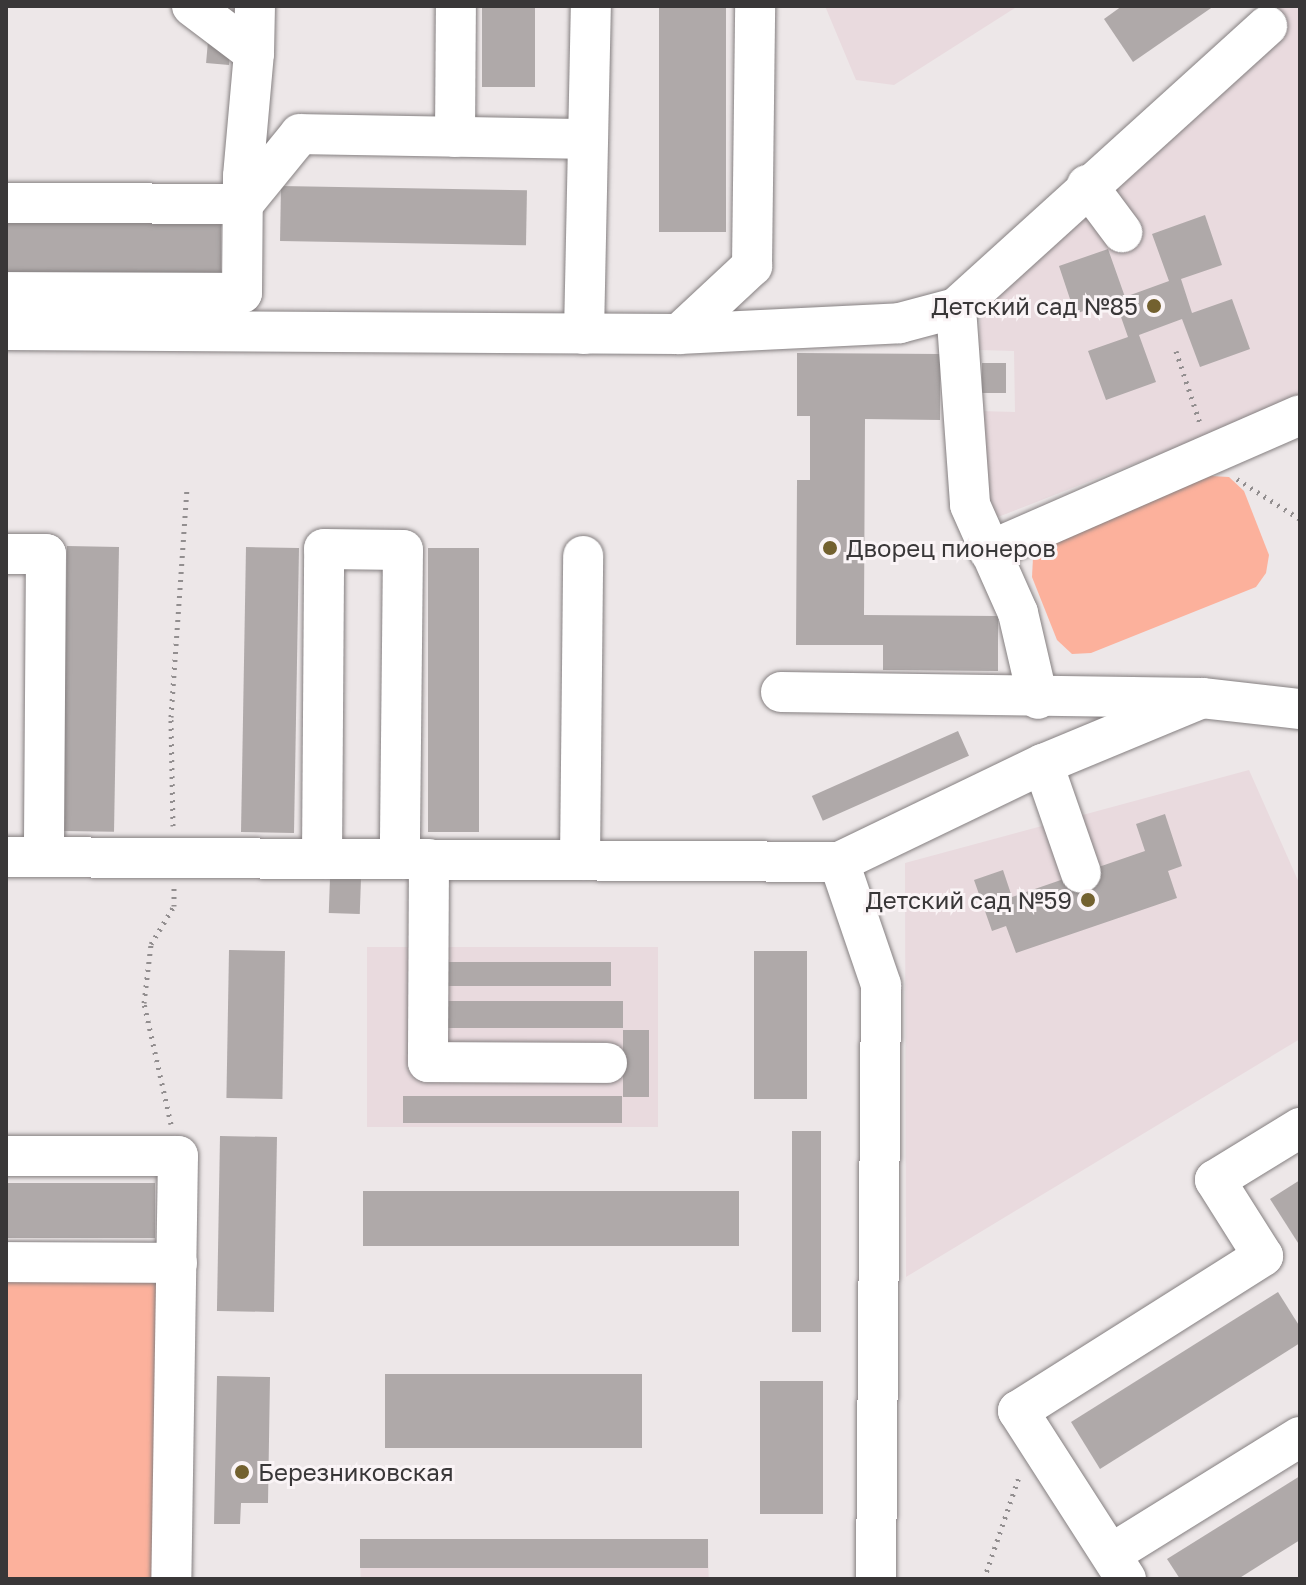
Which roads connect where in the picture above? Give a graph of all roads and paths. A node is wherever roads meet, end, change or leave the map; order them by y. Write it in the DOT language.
graph roads {
  1 [pos="192,6"];
  2 [pos="255,6"];
  3 [pos="456,6"];
  4 [pos="591,6"];
  5 [pos="755,6"];
  6 [pos="1267,26"];
  7 [pos="254,53"];
  8 [pos="455,137"];
  9 [pos="588,139"];
  10 [pos="1087,185"];
  11 [pos="6,203"];
  12 [pos="243,204"];
  13 [pos="1122,232"];
  14 [pos="6,292"];
  15 [pos="956,308"];
  16 [pos="242,312"];
  17 [pos="6,330"];
  18 [pos="584,334"];
  19 [pos="679,334"];
  20 [pos="1176,351"];
  21 [pos="1300,415"];
  22 [pos="1211,455"];
  23 [pos="1300,519"];
  24 [pos="989,551"];
  25 [pos="6,554"];
  26 [pos="583,556"];
  27 [pos="781,692"];
  28 [pos="1202,698"];
  29 [pos="1038,699"];
  30 [pos="1300,709"];
  31 [pos="1043,764"];
  32 [pos="25,857"];
  33 [pos="322,859"];
  34 [pos="415,859"];
  35 [pos="580,860"];
  36 [pos="839,862"];
  37 [pos="1081,873"];
  38 [pos="607,1063"];
  39 [pos="1300,1128"];
  40 [pos="6,1156"];
  41 [pos="6,1262"];
  42 [pos="177,1263"];
  43 [pos="1034,1435"];
  44 [pos="1300,1437"];
  45 [pos="1118,1567"];
  46 [pos="171,1579"];
  47 [pos="876,1579"];
  48 [pos="984,1579"];
  1 -- 7 [label="lane"];
  2 -- 7 [label="lane"];
  3 -- 8 [label="lane"];
  4 -- 9 [label="lane"];
  5 -- 19 [label="lane"];
  6 -- 10 [label="lane"];
  7 -- 12 [label="lane"];
  8 -- 9 [label="lane"];
  8 -- 12 [label="lane"];
  9 -- 18 [label="lane"];
  10 -- 13 [label="lane"];
  10 -- 15 [label="lane"];
  11 -- 12 [label="lane"];
  12 -- 16 [label="lane"];
  14 -- 16 [label="lane"];
  15 -- 19 [label="lane"];
  15 -- 24 [label="lane"];
  16 -- 17 [label="lane"];
  16 -- 18 [label="lane"];
  18 -- 19 [label="lane"];
  20 -- 22 [label="path"];
  21 -- 22 [label="lane"];
  22 -- 23 [label="path"];
  22 -- 24 [label="lane"];
  24 -- 29 [label="lane"];
  25 -- 32 [label="lane"];
  26 -- 35 [label="lane"];
  27 -- 29 [label="lane"];
  28 -- 29 [label="lane"];
  28 -- 30 [label="lane"];
  28 -- 31 [label="lane"];
  31 -- 36 [label="lane"];
  31 -- 37 [label="lane"];
  32 -- 33 [label="lane"];
  33 -- 34 [label="lane"];
  33 -- 34 [label="lane"];
  34 -- 35 [label="lane"];
  34 -- 38 [label="lane"];
  35 -- 36 [label="lane"];
  36 -- 47 [label="lane"];
  39 -- 43 [label="lane"];
  40 -- 42 [label="lane"];
  41 -- 42 [label="lane"];
  42 -- 46 [label="lane"];
  43 -- 45 [label="lane"];
  43 -- 48 [label="path"];
  44 -- 45 [label="lane"];
}
